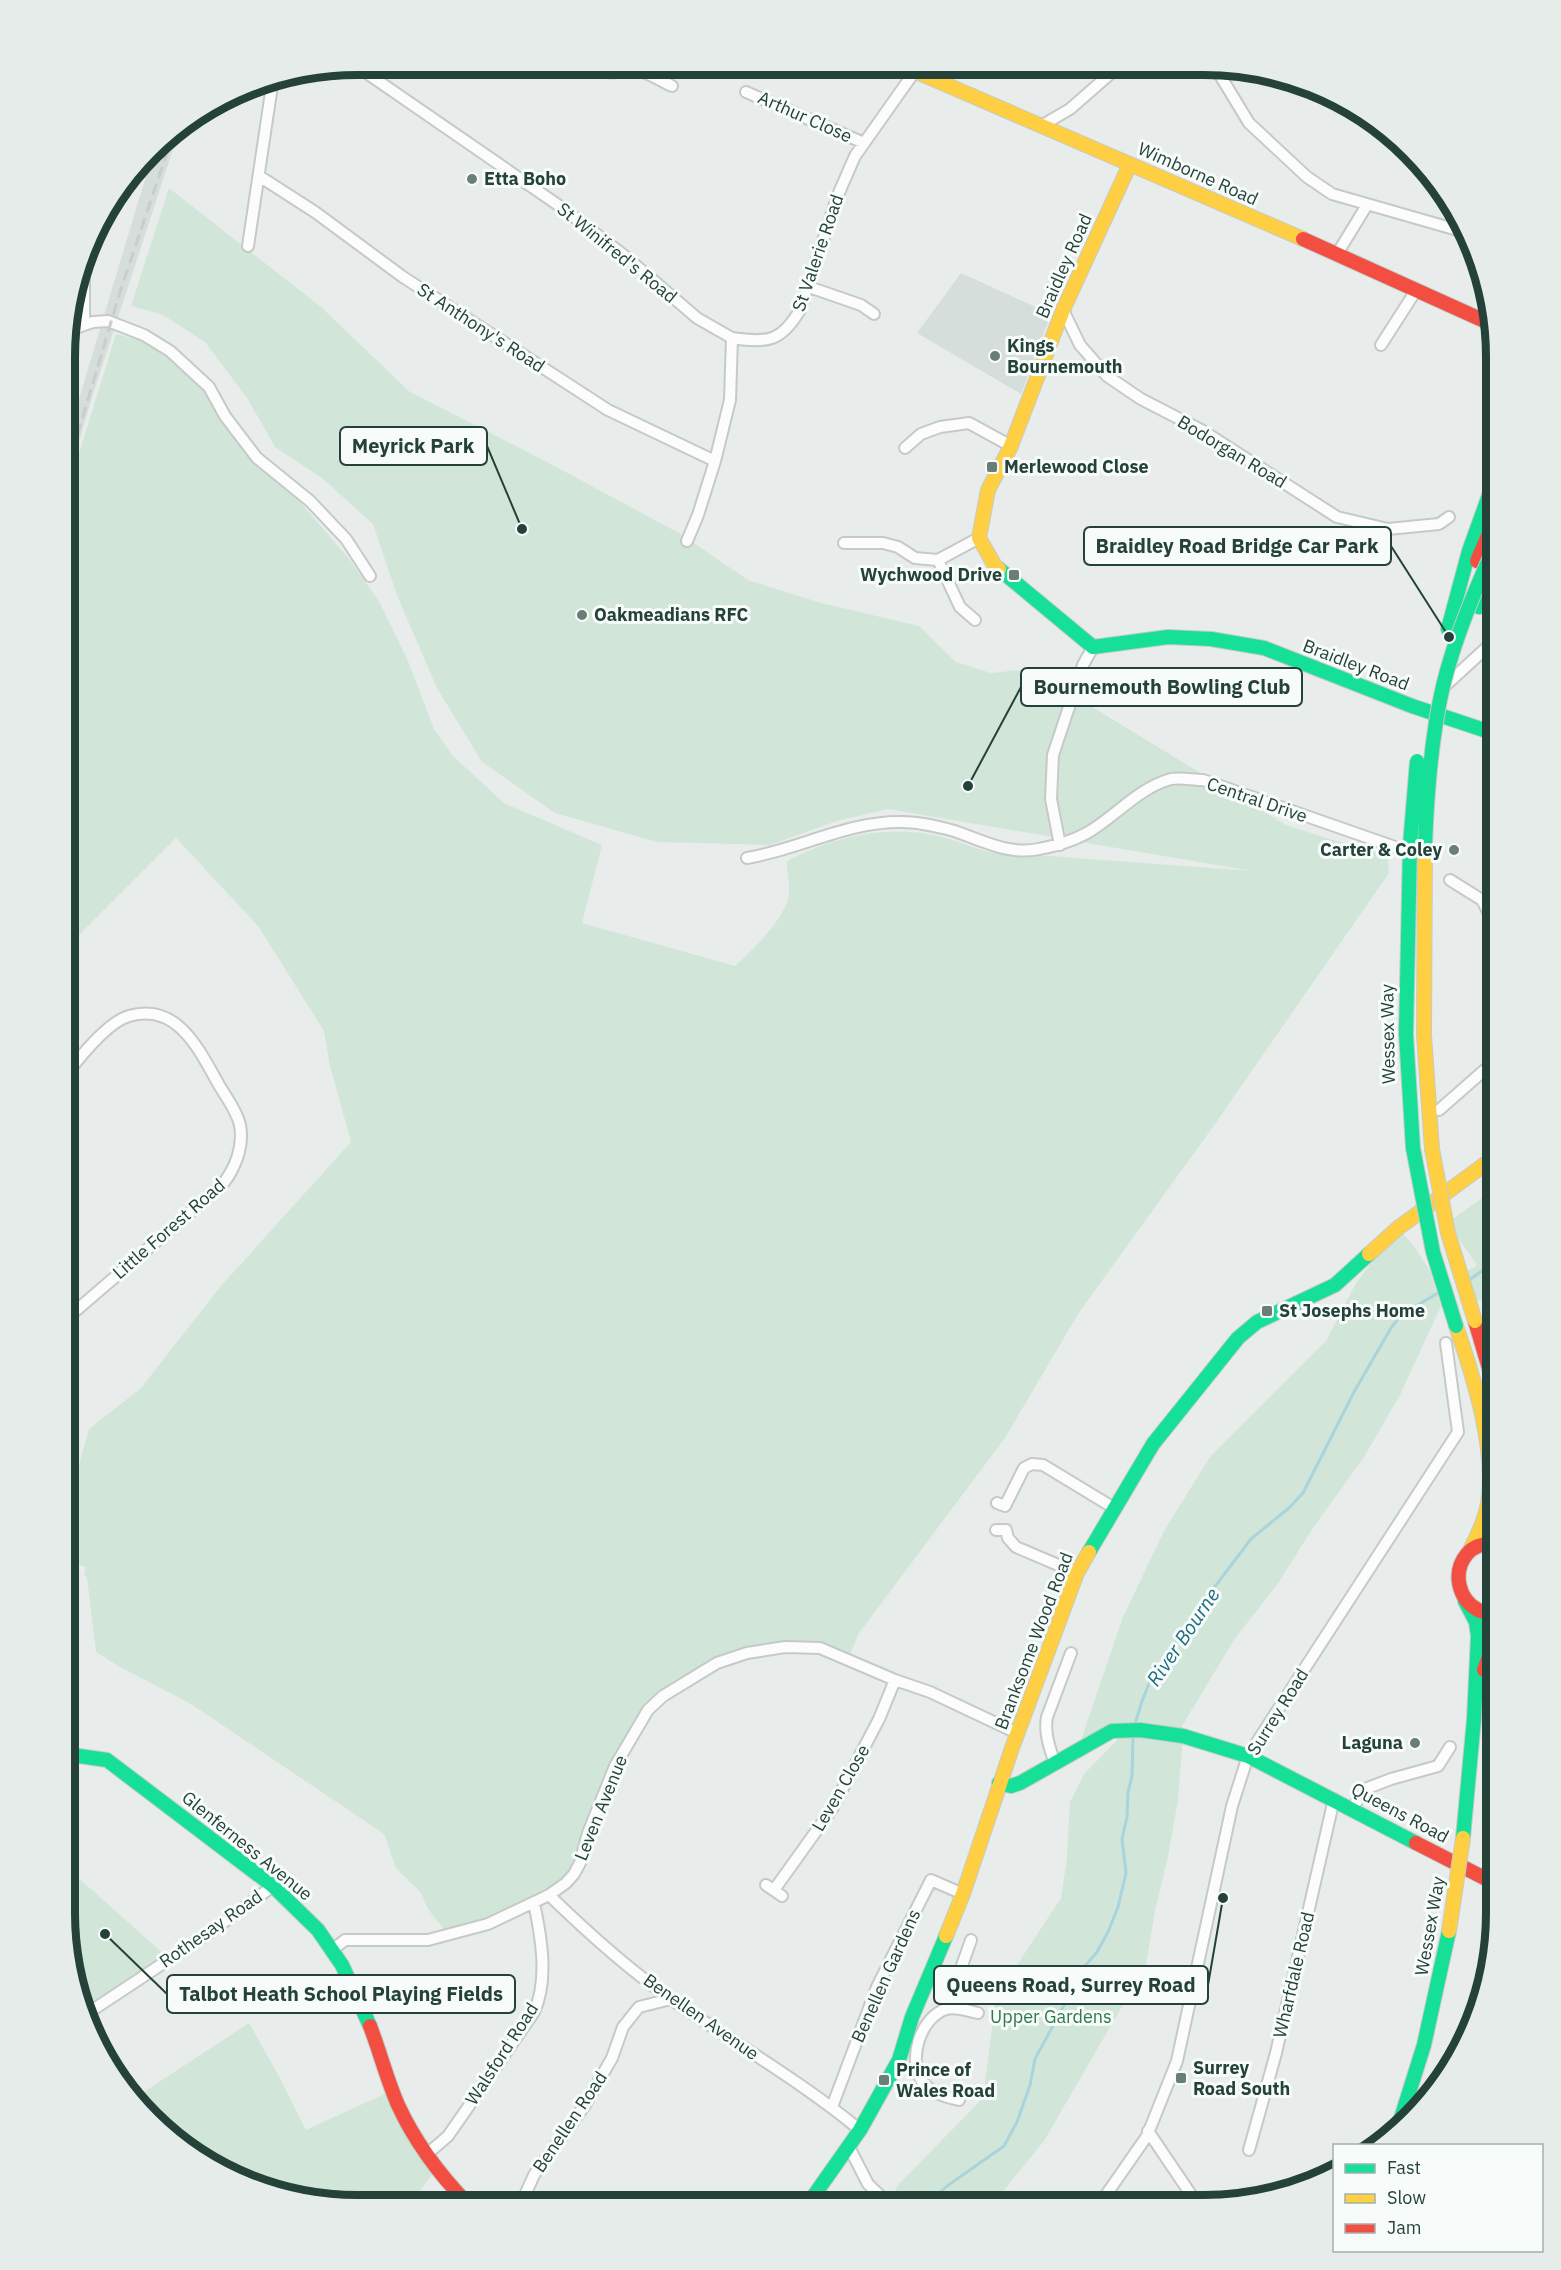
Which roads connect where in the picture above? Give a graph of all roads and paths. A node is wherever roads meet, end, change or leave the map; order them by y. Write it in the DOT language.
graph roads {
  1 [pos="369,75"];
  2 [pos="651,75"];
  3 [pos="905,75"];
  4 [pos="923,75"];
  5 [pos="1109,75"];
  6 [pos="1220,76"];
  7 [pos="672,86"];
  8 [pos="272,88"];
  9 [pos="746,92"];
  10 [pos="1041,126"];
  11 [pos="864,143"];
  12 [pos="1130,164"];
  13 [pos="260,176"];
  14 [pos="1367,205"];
  15 [pos="1456,230"];
  16 [pos="248,246"];
  17 [pos="1337,254"];
  18 [pos="809,287"];
  19 [pos="84,288"];
  20 [pos="1415,292"];
  21 [pos="1063,310"];
  22 [pos="874,314"];
  23 [pos="1483,322"];
  24 [pos="84,325"];
  25 [pos="77,328"];
  26 [pos="732,338"];
  27 [pos="1382,345"];
  28 [pos="1011,446"];
  29 [pos="905,448"];
  30 [pos="715,461"];
  31 [pos="1486,499"];
  32 [pos="1449,518"];
  33 [pos="979,538"];
  34 [pos="1486,540"];
  35 [pos="687,541"];
  36 [pos="844,543"];
  37 [pos="938,560"];
  38 [pos="1486,567"];
  39 [pos="370,576"];
  40 [pos="1486,591"];
  41 [pos="975,620"];
  42 [pos="1448,629"];
  43 [pos="1093,647"];
  44 [pos="1486,648"];
  45 [pos="1447,672"];
  46 [pos="1432,713"];
  47 [pos="1486,731"];
  48 [pos="1060,844"];
  49 [pos="1395,848"];
  50 [pos="747,858"];
  51 [pos="1455,886"];
  52 [pos="1486,908"];
  53 [pos="75,1064"];
  54 [pos="1486,1069"];
  55 [pos="1438,1110"];
  56 [pos="1486,1163"];
  57 [pos="75,1311"];
  58 [pos="1446,1343"];
  59 [pos="1486,1360"];
  60 [pos="1486,1456"];
  61 [pos="997,1503"];
  62 [pos="1114,1508"];
  63 [pos="1486,1514"];
  64 [pos="1003,1527"];
  65 [pos="1486,1543"];
  66 [pos="1470,1551"];
  67 [pos="1077,1573"];
  68 [pos="1465,1600"];
  69 [pos="1486,1612"];
  70 [pos="1071,1653"];
  71 [pos="1486,1662"];
  72 [pos="895,1680"];
  73 [pos="1474,1719"];
  74 [pos="1017,1732"];
  75 [pos="1450,1747"];
  76 [pos="75,1755"];
  77 [pos="1248,1756"];
  78 [pos="1055,1764"];
  79 [pos="1286,1776"];
  80 [pos="1242,1780"];
  81 [pos="999,1783"];
  82 [pos="1334,1799"];
  83 [pos="1352,1809"];
  84 [pos="936,1869"];
  85 [pos="1486,1879"];
  86 [pos="931,1880"];
  87 [pos="273,1886"];
  88 [pos="774,1891"];
  89 [pos="963,1894"];
  90 [pos="549,1895"];
  91 [pos="534,1903"];
  92 [pos="971,1940"];
  93 [pos="332,1950"];
  94 [pos="953,1991"];
  95 [pos="671,1999"];
  96 [pos="92,2010"];
  97 [pos="978,2013"];
  98 [pos="959,2100"];
  99 [pos="832,2107"];
  100 [pos="1403,2112"];
  101 [pos="860,2130"];
  102 [pos="1148,2131"];
  103 [pos="849,2147"];
  104 [pos="1249,2150"];
  105 [pos="426,2155"];
  106 [pos="459,2195"];
  107 [pos="525,2195"];
  108 [pos="814,2195"];
  109 [pos="880,2195"];
  110 [pos="1106,2195"];
  111 [pos="1190,2195"];
  1 -- 26 [label="street, St Winifred's Road"];
  2 -- 7 [label="street"];
  3 -- 11 [label="street, St Valerie Road"];
  4 -- 10 [label="main road, Wimborne Road"];
  5 -- 10 [label="street"];
  6 -- 14 [label="street"];
  8 -- 13 [label="street"];
  9 -- 11 [label="street, Arthur Close"];
  10 -- 12 [label="main road, Wimborne Road"];
  11 -- 18 [label="street, St Valerie Road"];
  12 -- 17 [label="main road, Wimborne Road"];
  12 -- 21 [label="main road, Braidley Road"];
  13 -- 16 [label="street"];
  13 -- 30 [label="street, St Anthony's Road"];
  14 -- 15 [label="street"];
  14 -- 17 [label="street"];
  17 -- 20 [label="main road, Wimborne Road"];
  18 -- 22 [label="street"];
  18 -- 26 [label="street, St Valerie Road"];
  19 -- 24 [label="street"];
  20 -- 23 [label="main road, Wimborne Road"];
  20 -- 27 [label="street"];
  21 -- 28 [label="main road, Braidley Road"];
  21 -- 32 [label="street, Bodorgan Road"];
  24 -- 25 [label="street"];
  24 -- 39 [label="street"];
  26 -- 30 [label="street"];
  28 -- 29 [label="street"];
  28 -- 33 [label="main road, Braidley Road"];
  30 -- 35 [label="street"];
  31 -- 42 [label="main road"];
  33 -- 37 [label="street"];
  33 -- 43 [label="main road"];
  34 -- 42 [label="main road, Wessex Way"];
  36 -- 37 [label="street"];
  37 -- 41 [label="street"];
  38 -- 45 [label="main road, Wessex Way, bridge"];
  40 -- 45 [label="main road, bridge"];
  42 -- 60 [label="main road, Wessex Way, bridge"];
  43 -- 46 [label="main road, Braidley Road"];
  43 -- 48 [label="street"];
  44 -- 46 [label="street"];
  45 -- 59 [label="main road, Wessex Way, bridge"];
  46 -- 47 [label="main road, Braidley Road"];
  48 -- 49 [label="street, Central Drive"];
  48 -- 50 [label="street, Central Drive"];
  51 -- 52 [label="street"];
  53 -- 57 [label="street, Little Forest Road"];
  54 -- 55 [label="street"];
  56 -- 62 [label="main road, Branksome Wood Road"];
  58 -- 77 [label="street, Surrey Road"];
  61 -- 62 [label="street"];
  62 -- 67 [label="main road, Branksome Wood Road"];
  63 -- 66 [label="main road, Wessex Way, bridge"];
  64 -- 67 [label="street"];
  65 -- 66 [label="main road"];
  66 -- 68 [label="main road, Wessex Way"];
  67 -- 74 [label="main road, Branksome Wood Road"];
  68 -- 69 [label="main road"];
  68 -- 73 [label="main road, Wessex Way"];
  70 -- 78 [label="street"];
  71 -- 73 [label="main road, Wessex Way"];
  72 -- 74 [label="street, Leven Avenue"];
  72 -- 88 [label="street, Leven Close"];
  72 -- 90 [label="street, Leven Avenue"];
  73 -- 100 [label="main road, Wessex Way, bridge"];
  74 -- 81 [label="main road, Branksome Wood Road"];
  75 -- 83 [label="street"];
  76 -- 87 [label="main road, Glenferness Avenue"];
  77 -- 78 [label="main road, Queens Road"];
  77 -- 79 [label="main road, Queens Road"];
  77 -- 80 [label="street, Surrey Road"];
  78 -- 81 [label="main road, Queens Road"];
  79 -- 80 [label="street, Queens Road"];
  79 -- 82 [label="main road, Queens Road"];
  80 -- 102 [label="street, Surrey Road"];
  81 -- 89 [label="main road, Branksome Wood Road"];
  82 -- 83 [label="main road, Queens Road"];
  82 -- 104 [label="street, Wharfdale Road"];
  83 -- 85 [label="main road, Queens Road"];
  84 -- 86 [label="street, Benellen Gardens"];
  86 -- 89 [label="street"];
  86 -- 99 [label="street, Benellen Gardens"];
  87 -- 93 [label="main road, Glenferness Avenue"];
  87 -- 96 [label="street, Rothesay Road"];
  89 -- 101 [label="main road, Branksome Wood Road"];
  90 -- 91 [label="street, Leven Avenue"];
  90 -- 95 [label="street, Benellen Avenue"];
  91 -- 93 [label="street, Leven Avenue"];
  91 -- 105 [label="street, Walsford Road"];
  92 -- 94 [label="street"];
  93 -- 105 [label="main road, Glenferness Avenue"];
  95 -- 99 [label="street, Benellen Avenue"];
  95 -- 107 [label="street, Benellen Road"];
  97 -- 98 [label="street"];
  99 -- 101 [label="street, Benellen Avenue"];
  101 -- 103 [label="main road, Branksome Wood Road"];
  102 -- 110 [label="street, Surrey Road"];
  102 -- 111 [label="street"];
  103 -- 108 [label="main road, Branksome Wood Road"];
  103 -- 109 [label="street"];
  105 -- 106 [label="main road, Glenferness Avenue"];
}
